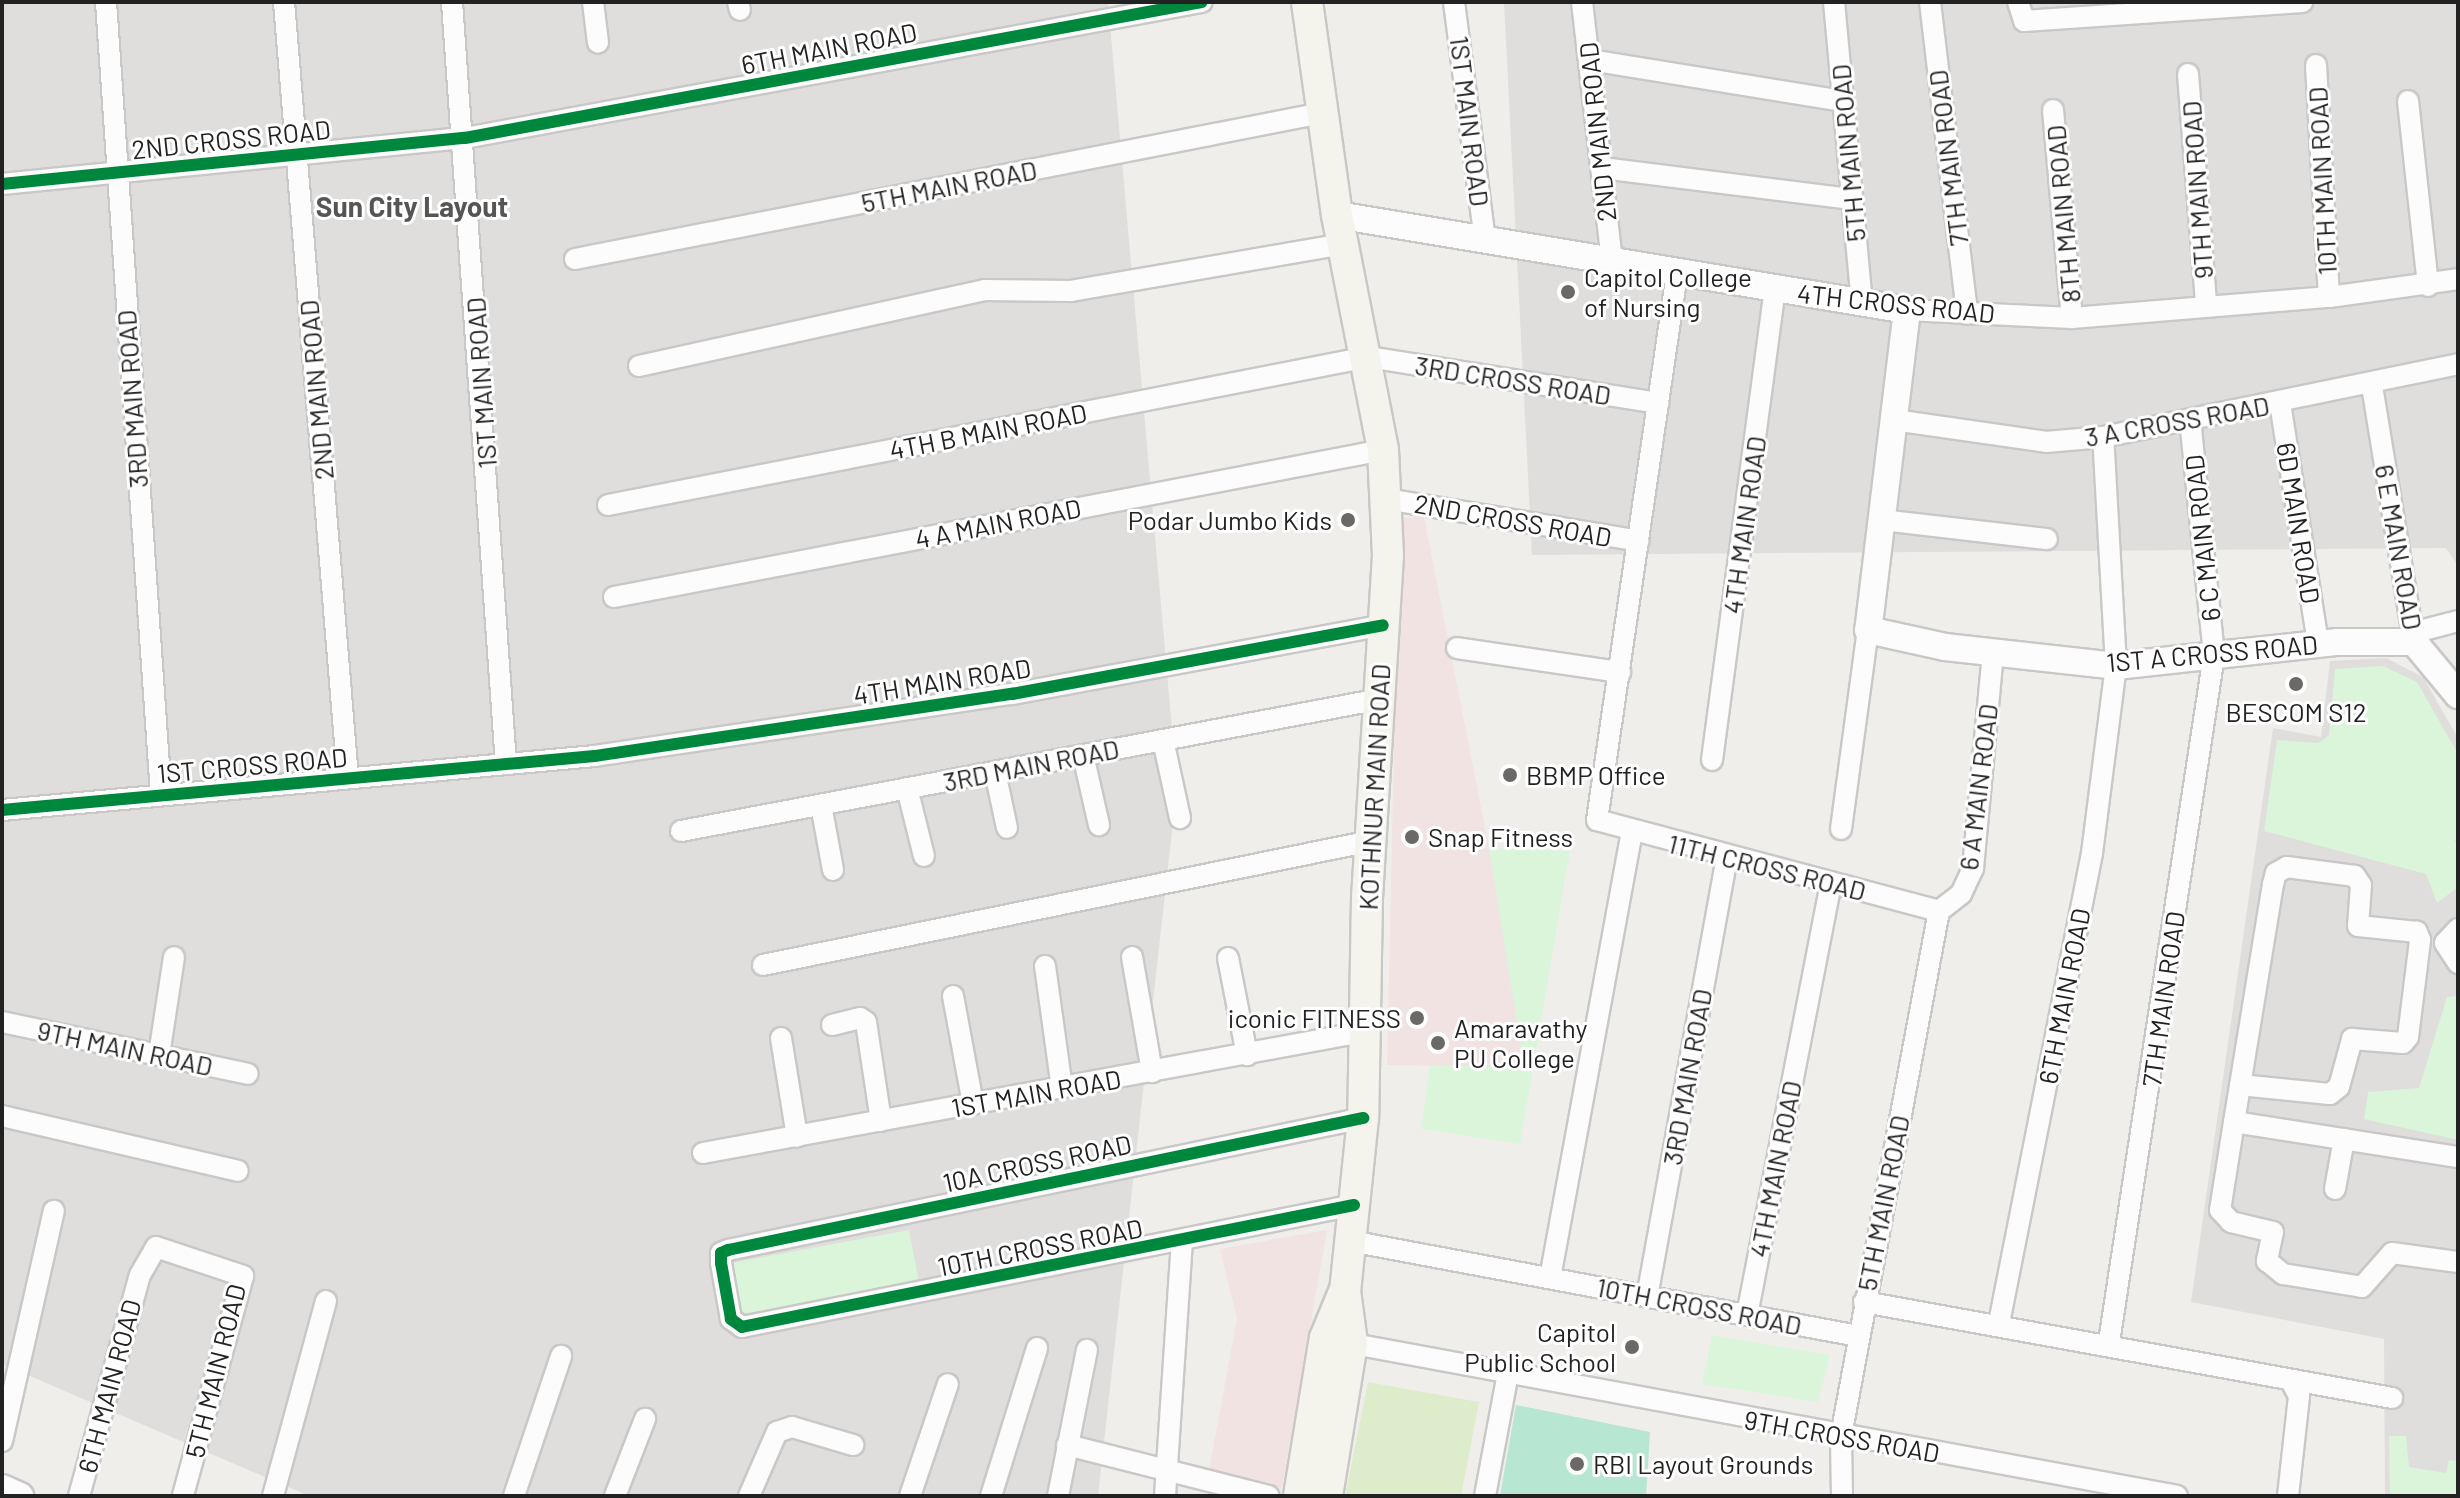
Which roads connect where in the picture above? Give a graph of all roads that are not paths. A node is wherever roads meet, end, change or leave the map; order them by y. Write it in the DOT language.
graph roads {
  1 [pos="106,2"];
  2 [pos="284,2"];
  3 [pos="452,2"];
  4 [pos="593,2"];
  5 [pos="1202,2"];
  6 [pos="1307,2"];
  7 [pos="1454,2"];
  8 [pos="1582,2"];
  9 [pos="1834,2"];
  10 [pos="1930,2"];
  11 [pos="2302,2"];
  12 [pos="2021,12"];
  13 [pos="598,43"];
  14 [pos="1590,60"];
  15 [pos="2316,65"];
  16 [pos="2188,74"];
  17 [pos="1843,101"];
  18 [pos="2408,101"];
  19 [pos="2053,110"];
  20 [pos="1322,113"];
  21 [pos="465,138"];
  22 [pos="296,155"];
  23 [pos="1602,168"];
  24 [pos="115,173"];
  25 [pos="2,184"];
  26 [pos="1852,199"];
  27 [pos="1340,229"];
  28 [pos="1485,241"];
  29 [pos="575,259"];
  30 [pos="1612,262"];
  31 [pos="1677,273"];
  32 [pos="2458,279"];
  33 [pos="2428,286"];
  34 [pos="1775,289"];
  35 [pos="2329,297"];
  36 [pos="1862,304"];
  37 [pos="2206,305"];
  38 [pos="1907,310"];
  39 [pos="1967,314"];
  40 [pos="2072,318"];
  41 [pos="1368,357"];
  42 [pos="2458,364"];
  43 [pos="639,366"];
  44 [pos="2372,386"];
  45 [pos="1658,403"];
  46 [pos="2280,403"];
  47 [pos="1894,420"];
  48 [pos="2190,420"];
  49 [pos="2103,437"];
  50 [pos="1383,450"];
  51 [pos="1386,499"];
  52 [pos="608,505"];
  53 [pos="1882,520"];
  54 [pos="2047,539"];
  55 [pos="1639,541"];
  56 [pos="614,597"];
  57 [pos="2458,621"];
  58 [pos="1383,625"];
  59 [pos="1868,630"];
  60 [pos="2413,637"];
  61 [pos="2318,644"];
  62 [pos="1457,648"];
  63 [pos="1993,652"];
  64 [pos="2214,655"];
  65 [pos="2116,666"];
  66 [pos="1620,672"];
  67 [pos="2458,695"];
  68 [pos="1380,699"];
  69 [pos="1163,740"];
  70 [pos="1083,755"];
  71 [pos="1712,760"];
  72 [pos="506,764"];
  73 [pos="995,772"];
  74 [pos="348,778"];
  75 [pos="907,788"];
  76 [pos="161,795"];
  77 [pos="821,805"];
  78 [pos="2,810"];
  79 [pos="1180,818"];
  80 [pos="1099,825"];
  81 [pos="1007,828"];
  82 [pos="1841,829"];
  83 [pos="681,831"];
  84 [pos="1632,833"];
  85 [pos="1371,841"];
  86 [pos="924,856"];
  87 [pos="1727,858"];
  88 [pos="833,870"];
  89 [pos="1831,882"];
  90 [pos="1939,911"];
  91 [pos="2458,929"];
  92 [pos="174,957"];
  93 [pos="1132,957"];
  94 [pos="1228,958"];
  95 [pos="2458,963"];
  96 [pos="763,965"];
  97 [pos="1045,966"];
  98 [pos="953,996"];
  99 [pos="2,1022"];
  100 [pos="832,1025"];
  101 [pos="1368,1031"];
  102 [pos="781,1038"];
  103 [pos="159,1055"];
  104 [pos="1247,1055"];
  105 [pos="1152,1072"];
  106 [pos="248,1074"];
  107 [pos="2240,1085"];
  108 [pos="1062,1088"];
  109 [pos="973,1104"];
  110 [pos="2,1116"];
  111 [pos="1363,1118"];
  112 [pos="881,1121"];
  113 [pos="2234,1122"];
  114 [pos="797,1137"];
  115 [pos="2344,1139"];
  116 [pos="703,1153"];
  117 [pos="2458,1157"];
  118 [pos="238,1171"];
  119 [pos="2335,1189"];
  120 [pos="1354,1205"];
  121 [pos="54,1211"];
  122 [pos="1350,1241"];
  123 [pos="1182,1242"];
  124 [pos="2458,1262"];
  125 [pos="140,1275"];
  126 [pos="1550,1278"];
  127 [pos="1647,1297"];
  128 [pos="326,1301"];
  129 [pos="1864,1302"];
  130 [pos="1747,1315"];
  131 [pos="1999,1323"];
  132 [pos="735,1325"];
  133 [pos="1858,1336"];
  134 [pos="1338,1341"];
  135 [pos="2109,1342"];
  136 [pos="1037,1348"];
  137 [pos="1087,1350"];
  138 [pos="561,1356"];
  139 [pos="1508,1373"];
  140 [pos="2292,1383"];
  141 [pos="948,1384"];
  142 [pos="2392,1398"];
  143 [pos="645,1419"];
  144 [pos="1841,1436"];
  145 [pos="2,1441"];
  146 [pos="853,1445"];
  147 [pos="1067,1445"];
  148 [pos="1169,1471"];
  149 [pos="2,1488"];
  150 [pos="20,1496"];
  151 [pos="79,1496"];
  152 [pos="183,1496"];
  153 [pos="273,1496"];
  154 [pos="514,1496"];
  155 [pos="615,1496"];
  156 [pos="749,1496"];
  157 [pos="910,1496"];
  158 [pos="991,1496"];
  159 [pos="1058,1496"];
  160 [pos="1165,1496"];
  161 [pos="1269,1496"];
  162 [pos="1299,1496"];
  163 [pos="1327,1496"];
  164 [pos="1485,1496"];
  165 [pos="1842,1496"];
  166 [pos="2177,1496"];
  167 [pos="2288,1496"];
  1 -- 24 [label="street, 3RD MAIN ROAD"];
  2 -- 22 [label="street, 2ND MAIN ROAD"];
  3 -- 21 [label="street, 1ST MAIN ROAD"];
  4 -- 13 [label="street"];
  5 -- 21 [label="street, 6TH MAIN ROAD"];
  6 -- 20 [label="main road, KOTHNUR MAIN ROAD"];
  7 -- 28 [label="street, 1ST MAIN ROAD"];
  8 -- 14 [label="street, 2ND MAIN ROAD"];
  9 -- 17 [label="street, 5TH MAIN ROAD"];
  10 -- 39 [label="street, 7TH MAIN ROAD"];
  11 -- 12 [label="street"];
  14 -- 17 [label="street"];
  14 -- 23 [label="street, 2ND MAIN ROAD"];
  15 -- 35 [label="street, 10TH MAIN ROAD"];
  16 -- 37 [label="street, 9TH MAIN ROAD"];
  17 -- 26 [label="street, 5TH MAIN ROAD"];
  18 -- 33 [label="street"];
  19 -- 40 [label="street, 8TH MAIN ROAD"];
  20 -- 27 [label="main road, KOTHNUR MAIN ROAD"];
  20 -- 29 [label="street, 5TH MAIN ROAD"];
  21 -- 22 [label="street, 2ND CROSS ROAD"];
  21 -- 72 [label="street, 1ST MAIN ROAD"];
  22 -- 24 [label="street, 2ND CROSS ROAD"];
  22 -- 74 [label="street, 2ND MAIN ROAD"];
  23 -- 26 [label="street"];
  23 -- 30 [label="street, 2ND MAIN ROAD"];
  24 -- 25 [label="street, 2ND CROSS ROAD"];
  24 -- 76 [label="street, 3RD MAIN ROAD"];
  26 -- 36 [label="street, 5TH MAIN ROAD"];
  27 -- 28 [label="street, 4TH CROSS ROAD"];
  27 -- 41 [label="main road, KOTHNUR MAIN ROAD"];
  27 -- 43 [label="street"];
  28 -- 30 [label="street, 4TH CROSS ROAD"];
  30 -- 31 [label="street, 4TH CROSS ROAD"];
  31 -- 34 [label="street, 4TH CROSS ROAD"];
  31 -- 45 [label="street"];
  32 -- 33 [label="street, 4TH CROSS ROAD"];
  33 -- 35 [label="street, 4TH CROSS ROAD"];
  34 -- 36 [label="street, 4TH CROSS ROAD"];
  34 -- 71 [label="street, 4TH MAIN ROAD"];
  35 -- 37 [label="street, 4TH CROSS ROAD"];
  36 -- 38 [label="street, 4TH CROSS ROAD"];
  37 -- 40 [label="street, 4TH CROSS ROAD"];
  38 -- 39 [label="street, 4TH CROSS ROAD"];
  38 -- 47 [label="street"];
  39 -- 40 [label="street, 4TH CROSS ROAD"];
  41 -- 45 [label="street, 3RD CROSS ROAD"];
  41 -- 50 [label="main road, KOTHNUR MAIN ROAD"];
  41 -- 52 [label="street, 4TH B MAIN ROAD"];
  42 -- 44 [label="street, 3 A CROSS ROAD"];
  44 -- 46 [label="street, 3 A CROSS ROAD"];
  44 -- 60 [label="street, 6 E MAIN ROAD"];
  45 -- 55 [label="street"];
  46 -- 48 [label="street, 3 A CROSS ROAD"];
  46 -- 61 [label="street, 6D MAIN ROAD"];
  47 -- 49 [label="street, 3 A CROSS ROAD"];
  47 -- 53 [label="street"];
  48 -- 49 [label="street, 3 A CROSS ROAD"];
  48 -- 64 [label="street, 6 C MAIN ROAD"];
  49 -- 65 [label="street, 6TH MAIN ROAD"];
  50 -- 51 [label="main road, KOTHNUR MAIN ROAD"];
  50 -- 56 [label="street, 4 A MAIN ROAD"];
  51 -- 55 [label="street, 2ND CROSS ROAD"];
  51 -- 58 [label="main road, KOTHNUR MAIN ROAD"];
  53 -- 54 [label="street"];
  53 -- 59 [label="street"];
  55 -- 66 [label="street"];
  57 -- 60 [label="street, 1ST A CROSS ROAD"];
  58 -- 68 [label="main road, KOTHNUR MAIN ROAD"];
  58 -- 72 [label="street, 4TH MAIN ROAD"];
  59 -- 63 [label="street, 1ST A CROSS ROAD"];
  59 -- 82 [label="street"];
  60 -- 61 [label="street, 1ST A CROSS ROAD"];
  60 -- 67 [label="street, 6 E MAIN ROAD"];
  61 -- 64 [label="street, 1ST A CROSS ROAD"];
  62 -- 66 [label="street"];
  63 -- 65 [label="street, 1ST A CROSS ROAD"];
  63 -- 90 [label="street, 6 A MAIN ROAD"];
  64 -- 65 [label="street, 1ST A CROSS ROAD"];
  64 -- 135 [label="street, 7TH MAIN ROAD"];
  65 -- 131 [label="street, 6TH MAIN ROAD"];
  66 -- 84 [label="street, 11TH CROSS ROAD"];
  68 -- 69 [label="street, 3RD MAIN ROAD"];
  68 -- 85 [label="main road, KOTHNUR MAIN ROAD"];
  69 -- 70 [label="street, 3RD MAIN ROAD"];
  69 -- 79 [label="street"];
  70 -- 73 [label="street, 3RD MAIN ROAD"];
  70 -- 80 [label="street"];
  72 -- 74 [label="street, 1ST CROSS ROAD"];
  73 -- 75 [label="street, 3RD MAIN ROAD"];
  73 -- 81 [label="street"];
  74 -- 76 [label="street, 1ST CROSS ROAD"];
  75 -- 77 [label="street, 3RD MAIN ROAD"];
  75 -- 86 [label="street"];
  76 -- 78 [label="street, 1ST CROSS ROAD"];
  77 -- 83 [label="street, 3RD MAIN ROAD"];
  77 -- 88 [label="street"];
  84 -- 87 [label="street, 11TH CROSS ROAD"];
  84 -- 126 [label="street"];
  85 -- 96 [label="street"];
  85 -- 101 [label="main road, KOTHNUR MAIN ROAD"];
  87 -- 89 [label="street, 11TH CROSS ROAD"];
  87 -- 127 [label="street, 3RD MAIN ROAD"];
  89 -- 90 [label="street, 11TH CROSS ROAD"];
  89 -- 130 [label="street, 4TH MAIN ROAD"];
  90 -- 129 [label="street, 5TH MAIN ROAD"];
  91 -- 95 [label="street"];
  92 -- 103 [label="street"];
  93 -- 105 [label="street"];
  94 -- 104 [label="street"];
  97 -- 108 [label="street"];
  98 -- 109 [label="street"];
  99 -- 103 [label="street, 9TH MAIN ROAD"];
  100 -- 112 [label="street"];
  101 -- 104 [label="street, 1ST MAIN ROAD"];
  101 -- 111 [label="main road, KOTHNUR MAIN ROAD"];
  102 -- 114 [label="street"];
  103 -- 106 [label="street, 9TH MAIN ROAD"];
  104 -- 105 [label="street, 1ST MAIN ROAD"];
  105 -- 108 [label="street, 1ST MAIN ROAD"];
  107 -- 107 [label="street"];
  107 -- 113 [label="street"];
  108 -- 109 [label="street, 1ST MAIN ROAD"];
  109 -- 112 [label="street, 1ST MAIN ROAD"];
  110 -- 118 [label="street"];
  111 -- 120 [label="main road, KOTHNUR MAIN ROAD"];
  111 -- 132 [label="street, 10A CROSS ROAD"];
  112 -- 114 [label="street, 1ST MAIN ROAD"];
  113 -- 115 [label="street"];
  113 -- 124 [label="street"];
  114 -- 116 [label="street, 1ST MAIN ROAD"];
  115 -- 117 [label="street"];
  115 -- 119 [label="street"];
  120 -- 122 [label="main road, KOTHNUR MAIN ROAD"];
  120 -- 123 [label="street, 10TH CROSS ROAD"];
  121 -- 145 [label="street"];
  122 -- 126 [label="street, 10TH CROSS ROAD"];
  122 -- 134 [label="main road, KOTHNUR MAIN ROAD"];
  123 -- 132 [label="street, 10TH CROSS ROAD"];
  123 -- 148 [label="street"];
  125 -- 151 [label="street, 6TH MAIN ROAD"];
  125 -- 152 [label="street, 5TH MAIN ROAD"];
  126 -- 127 [label="street, 10TH CROSS ROAD"];
  127 -- 130 [label="street, 10TH CROSS ROAD"];
  128 -- 153 [label="street"];
  129 -- 131 [label="street"];
  129 -- 133 [label="street, 5TH MAIN ROAD"];
  130 -- 133 [label="street, 10TH CROSS ROAD"];
  131 -- 135 [label="street"];
  133 -- 144 [label="street, 5TH MAIN ROAD"];
  134 -- 139 [label="street, 9TH CROSS ROAD"];
  134 -- 162 [label="main road, KOTHNUR MAIN ROAD"];
  134 -- 163 [label="main road, KOTHNUR MAIN ROAD"];
  135 -- 140 [label="street"];
  136 -- 158 [label="street"];
  137 -- 147 [label="street"];
  138 -- 154 [label="street"];
  139 -- 144 [label="street, 9TH CROSS ROAD"];
  139 -- 164 [label="street"];
  140 -- 142 [label="street"];
  140 -- 167 [label="street"];
  141 -- 157 [label="street"];
  143 -- 155 [label="street"];
  144 -- 165 [label="street, 5TH MAIN ROAD"];
  144 -- 166 [label="street, 9TH CROSS ROAD"];
  146 -- 156 [label="street"];
  147 -- 148 [label="street"];
  147 -- 159 [label="street"];
  148 -- 160 [label="street"];
  148 -- 161 [label="street"];
  149 -- 150 [label="street"];
}
